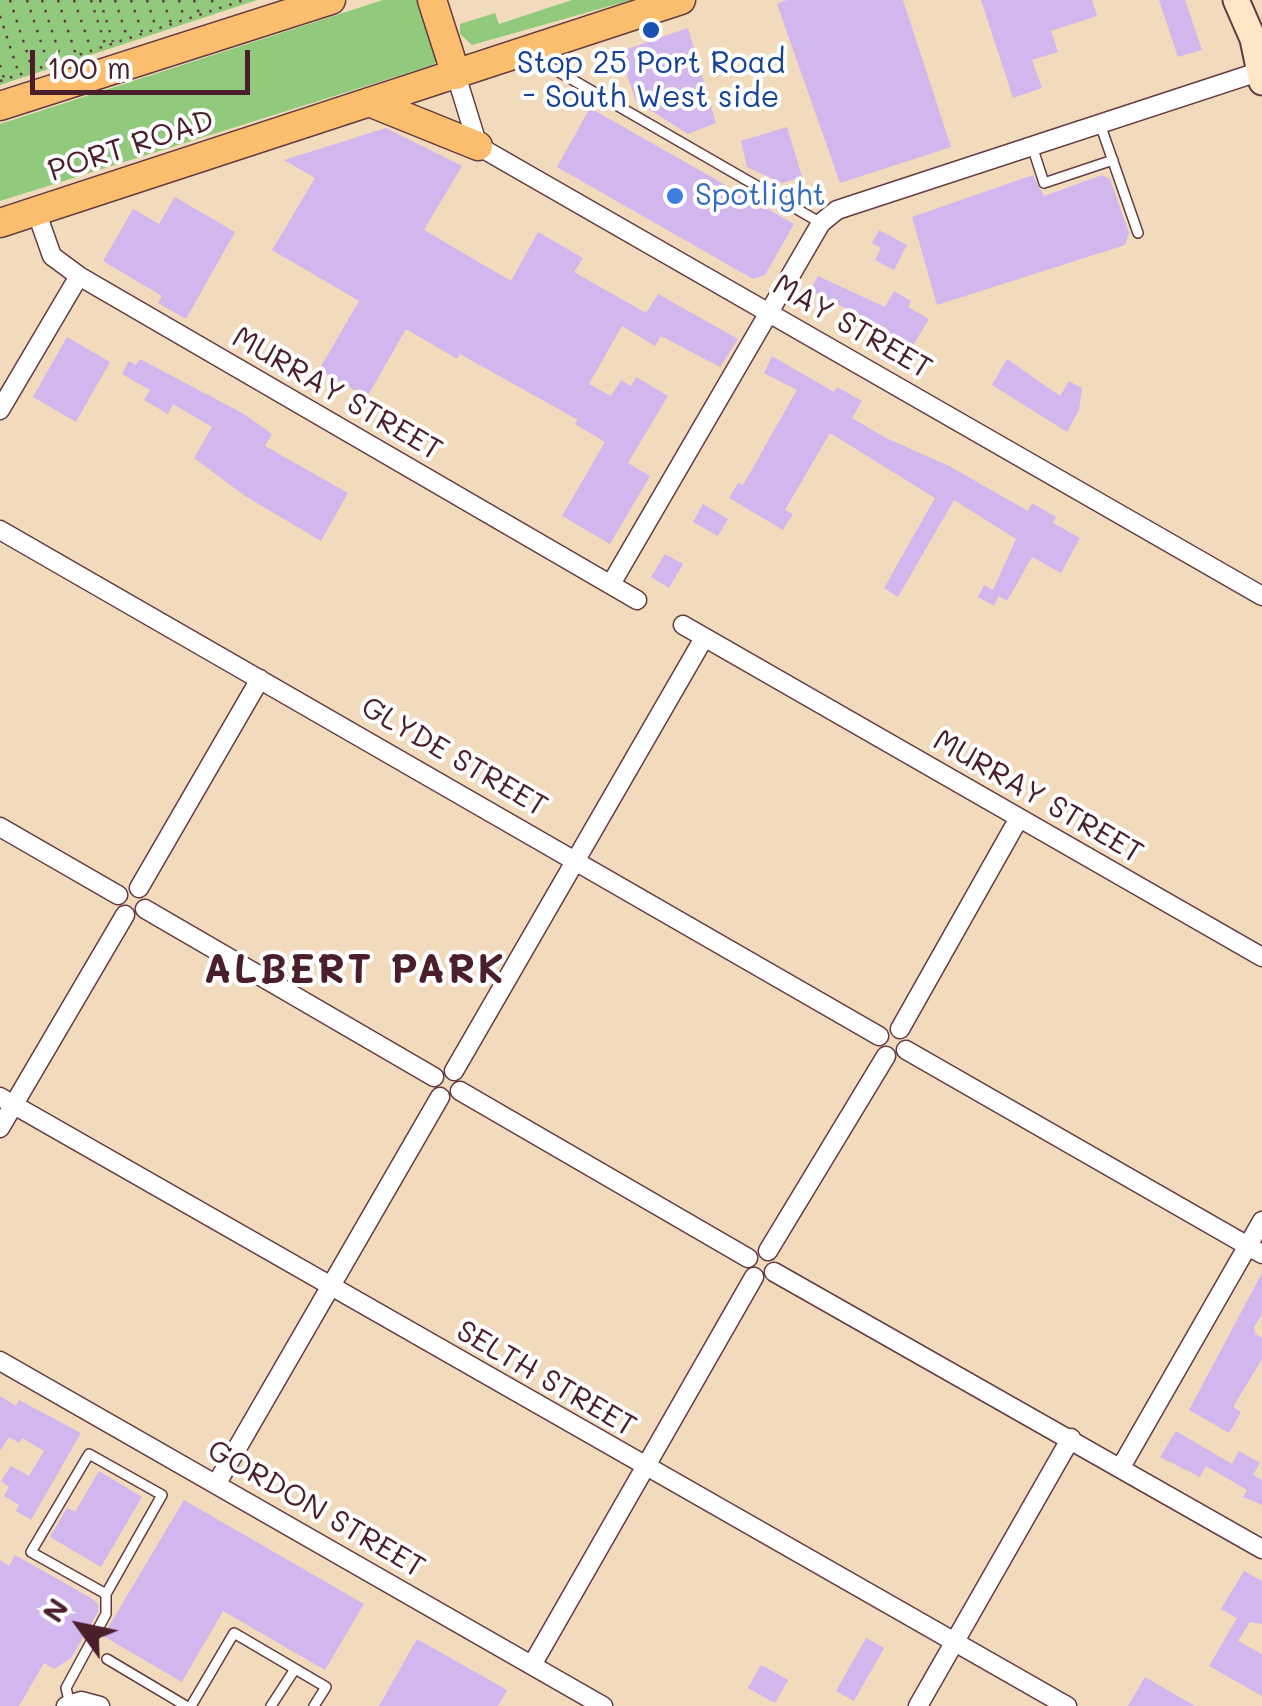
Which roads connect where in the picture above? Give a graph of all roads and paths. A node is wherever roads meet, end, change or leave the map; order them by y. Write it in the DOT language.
graph roads {
  1 [pos="10,0"];
  2 [pos="27,0"];
  3 [pos="42,0"];
  4 [pos="58,0"];
  5 [pos="74,0"];
  6 [pos="90,0"];
  7 [pos="100,0"];
  8 [pos="115,0"];
  9 [pos="131,0"];
  10 [pos="147,0"];
  11 [pos="163,0"];
  12 [pos="178,0"];
  13 [pos="194,0"];
  14 [pos="212,0"];
  15 [pos="243,0"];
  16 [pos="331,0"];
  17 [pos="432,0"];
  18 [pos="681,0"];
  19 [pos="1236,0"];
  20 [pos="228,3"];
  21 [pos="215,10"];
  22 [pos="199,15"];
  23 [pos="0,16"];
  24 [pos="185,20"];
  25 [pos="171,24"];
  26 [pos="157,29"];
  27 [pos="142,34"];
  28 [pos="128,38"];
  29 [pos="114,43"];
  30 [pos="106,46"];
  31 [pos="91,50"];
  32 [pos="525,52"];
  33 [pos="76,56"];
  34 [pos="62,60"];
  35 [pos="48,65"];
  36 [pos="0,66"];
  37 [pos="33,70"];
  38 [pos="1261,71"];
  39 [pos="19,74"];
  40 [pos="456,75"];
  41 [pos="1262,82"];
  42 [pos="2,89"];
  43 [pos="369,102"];
  44 [pos="1100,124"];
  45 [pos="478,146"];
  46 [pos="1032,146"];
  47 [pos="1113,160"];
  48 [pos="36,211"];
  49 [pos="821,222"];
  50 [pos="0,223"];
  51 [pos="1138,233"];
  52 [pos="80,276"];
  53 [pos="769,311"];
  54 [pos="0,410"];
  55 [pos="0,530"];
  56 [pos="611,584"];
  57 [pos="1262,596"];
  58 [pos="637,600"];
  59 [pos="682,626"];
  60 [pos="704,638"];
  61 [pos="260,678"];
  62 [pos="1019,818"];
  63 [pos="0,827"];
  64 [pos="576,859"];
  65 [pos="139,888"];
  66 [pos="118,895"];
  67 [pos="145,909"];
  68 [pos="125,915"];
  69 [pos="1262,958"];
  70 [pos="900,1029"];
  71 [pos="879,1036"];
  72 [pos="906,1050"];
  73 [pos="886,1056"];
  74 [pos="454,1070"];
  75 [pos="434,1077"];
  76 [pos="460,1091"];
  77 [pos="440,1097"];
  78 [pos="7,1100"];
  79 [pos="0,1128"];
  80 [pos="1262,1221"];
  81 [pos="1255,1250"];
  82 [pos="768,1251"];
  83 [pos="748,1258"];
  84 [pos="774,1272"];
  85 [pos="754,1278"];
  86 [pos="329,1286"];
  87 [pos="0,1361"];
  88 [pos="1071,1438"];
  89 [pos="1122,1466"];
  90 [pos="645,1468"];
  91 [pos="217,1482"];
  92 [pos="1262,1549"];
  93 [pos="106,1594"];
  94 [pos="955,1643"];
  95 [pos="107,1659"];
  96 [pos="532,1665"];
  97 [pos="294,1669"];
  98 [pos="68,1705"];
  99 [pos="100,1706"];
  100 [pos="188,1706"];
  101 [pos="271,1706"];
  102 [pos="314,1706"];
  103 [pos="603,1706"];
  104 [pos="918,1706"];
  105 [pos="1067,1706"];
  1 -- 37 [label="path"];
  2 -- 35 [label="path"];
  3 -- 34 [label="path"];
  4 -- 33 [label="path"];
  5 -- 31 [label="path"];
  6 -- 30 [label="path"];
  7 -- 29 [label="path"];
  8 -- 28 [label="path"];
  9 -- 27 [label="path"];
  10 -- 26 [label="path"];
  11 -- 25 [label="path"];
  12 -- 24 [label="path"];
  13 -- 22 [label="path"];
  14 -- 21 [label="path"];
  15 -- 20 [label="path"];
  16 -- 42 [label="highway"];
  17 -- 40 [label="highway"];
  18 -- 32 [label="highway, PORT ROAD"];
  19 -- 38 [label="main road"];
  20 -- 21 [label="path"];
  21 -- 22 [label="path"];
  22 -- 24 [label="path"];
  23 -- 39 [label="path"];
  24 -- 25 [label="path"];
  25 -- 26 [label="path"];
  26 -- 27 [label="path"];
  27 -- 28 [label="path"];
  28 -- 29 [label="path"];
  29 -- 30 [label="path"];
  30 -- 31 [label="path"];
  31 -- 33 [label="path"];
  32 -- 40 [label="highway, PORT ROAD"];
  32 -- 49 [label="lane"];
  33 -- 34 [label="path"];
  34 -- 35 [label="path"];
  35 -- 37 [label="path"];
  36 -- 42 [label="path"];
  37 -- 39 [label="path"];
  38 -- 41 [label="main road"];
  38 -- 44 [label="street"];
  39 -- 42 [label="path"];
  40 -- 43 [label="highway, PORT ROAD"];
  40 -- 45 [label="street"];
  43 -- 45 [label="highway"];
  43 -- 48 [label="highway, PORT ROAD"];
  44 -- 46 [label="street"];
  44 -- 47 [label="lane"];
  45 -- 53 [label="street, MAY STREET"];
  46 -- 47 [label="lane"];
  46 -- 49 [label="street"];
  47 -- 51 [label="lane"];
  48 -- 50 [label="highway, PORT ROAD"];
  48 -- 52 [label="street, MURRAY STREET"];
  49 -- 53 [label="street"];
  52 -- 54 [label="street"];
  52 -- 56 [label="street, MURRAY STREET"];
  53 -- 56 [label="street"];
  53 -- 57 [label="street, MAY STREET"];
  55 -- 61 [label="street, GLYDE STREET"];
  56 -- 58 [label="street, MURRAY STREET"];
  59 -- 60 [label="street, MURRAY STREET"];
  60 -- 62 [label="street, MURRAY STREET"];
  60 -- 64 [label="street"];
  61 -- 64 [label="street, GLYDE STREET"];
  61 -- 65 [label="street"];
  62 -- 69 [label="street, MURRAY STREET"];
  62 -- 70 [label="street"];
  63 -- 66 [label="street"];
  64 -- 71 [label="street, GLYDE STREET"];
  64 -- 74 [label="street"];
  65 -- 66 [label="street"];
  65 -- 67 [label="street"];
  66 -- 68 [label="street"];
  67 -- 68 [label="street"];
  67 -- 75 [label="street"];
  68 -- 78 [label="street"];
  70 -- 71 [label="street"];
  70 -- 72 [label="street"];
  71 -- 73 [label="street"];
  72 -- 73 [label="street"];
  72 -- 81 [label="street"];
  73 -- 82 [label="street"];
  74 -- 75 [label="street"];
  74 -- 76 [label="street"];
  75 -- 77 [label="street"];
  76 -- 77 [label="street"];
  76 -- 83 [label="street"];
  77 -- 86 [label="street"];
  78 -- 79 [label="street"];
  78 -- 86 [label="street, SELTH STREET"];
  80 -- 81 [label="street"];
  81 -- 89 [label="street"];
  82 -- 83 [label="street"];
  82 -- 84 [label="street"];
  83 -- 85 [label="street"];
  84 -- 85 [label="street"];
  84 -- 88 [label="street"];
  85 -- 90 [label="street"];
  86 -- 90 [label="street, SELTH STREET"];
  86 -- 91 [label="street"];
  87 -- 91 [label="street, GORDON STREET"];
  88 -- 89 [label="street"];
  88 -- 94 [label="street"];
  89 -- 92 [label="street"];
  90 -- 94 [label="street, SELTH STREET"];
  90 -- 96 [label="street"];
  91 -- 96 [label="street, GORDON STREET"];
  93 -- 93 [label="lane"];
  93 -- 98 [label="lane"];
  94 -- 104 [label="street"];
  94 -- 105 [label="street, SELTH STREET"];
  95 -- 100 [label="lane"];
  96 -- 103 [label="street, GORDON STREET"];
  97 -- 100 [label="lane"];
  97 -- 101 [label="lane"];
  97 -- 102 [label="lane"];
  98 -- 99 [label="street"];
}
